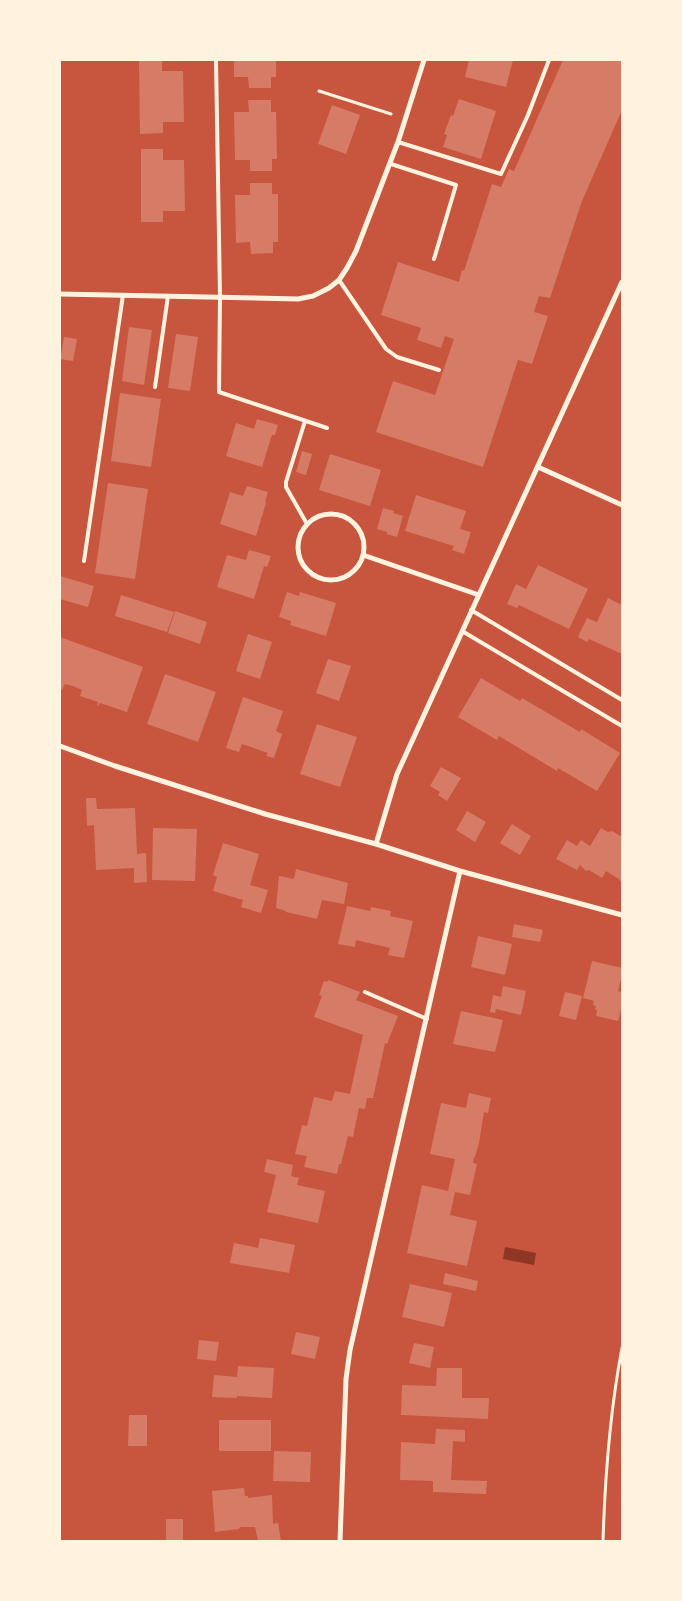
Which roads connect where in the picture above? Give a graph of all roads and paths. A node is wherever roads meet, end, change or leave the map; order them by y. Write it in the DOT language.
graph roads {
  1 [pos="216,60"];
  2 [pos="424,60"];
  3 [pos="549,60"];
  4 [pos="319,91"];
  5 [pos="406,119"];
  6 [pos="398,142"];
  7 [pos="390,164"];
  8 [pos="434,259"];
  9 [pos="339,280"];
  10 [pos="622,282"];
  11 [pos="60,294"];
  12 [pos="123,295"];
  13 [pos="168,296"];
  14 [pos="220,296"];
  15 [pos="439,370"];
  16 [pos="155,387"];
  17 [pos="305,421"];
  18 [pos="327,428"];
  19 [pos="538,467"];
  20 [pos="622,505"];
  21 [pos="307,524"];
  22 [pos="363,555"];
  23 [pos="84,561"];
  24 [pos="478,595"];
  25 [pos="471,610"];
  26 [pos="462,631"];
  27 [pos="622,700"];
  28 [pos="622,726"];
  29 [pos="60,746"];
  30 [pos="376,844"];
  31 [pos="460,870"];
  32 [pos="622,915"];
  33 [pos="365,992"];
  34 [pos="427,1019"];
  35 [pos="622,1348"];
  36 [pos="340,1541"];
  37 [pos="603,1541"];
  1 -- 14 [label="lane"];
  2 -- 5 [label="street"];
  3 -- 6 [label="lane"];
  4 -- 5 [label="path"];
  5 -- 6 [label="street"];
  6 -- 7 [label="street"];
  7 -- 8 [label="lane"];
  7 -- 9 [label="street"];
  9 -- 14 [label="street"];
  9 -- 15 [label="lane"];
  10 -- 19 [label="street"];
  11 -- 12 [label="street"];
  12 -- 13 [label="street"];
  12 -- 23 [label="lane"];
  13 -- 14 [label="street"];
  13 -- 16 [label="lane"];
  14 -- 17 [label="lane"];
  17 -- 18 [label="lane"];
  17 -- 21 [label="lane"];
  19 -- 20 [label="street"];
  19 -- 24 [label="street"];
  21 -- 22 [label="street"];
  21 -- 22 [label="street"];
  22 -- 24 [label="street"];
  24 -- 25 [label="street"];
  25 -- 26 [label="street"];
  25 -- 27 [label="lane"];
  26 -- 28 [label="lane"];
  26 -- 30 [label="street"];
  29 -- 30 [label="street"];
  30 -- 31 [label="street"];
  31 -- 32 [label="street"];
  31 -- 34 [label="street"];
  33 -- 34 [label="lane"];
  34 -- 36 [label="street"];
  35 -- 37 [label="path"];
}
